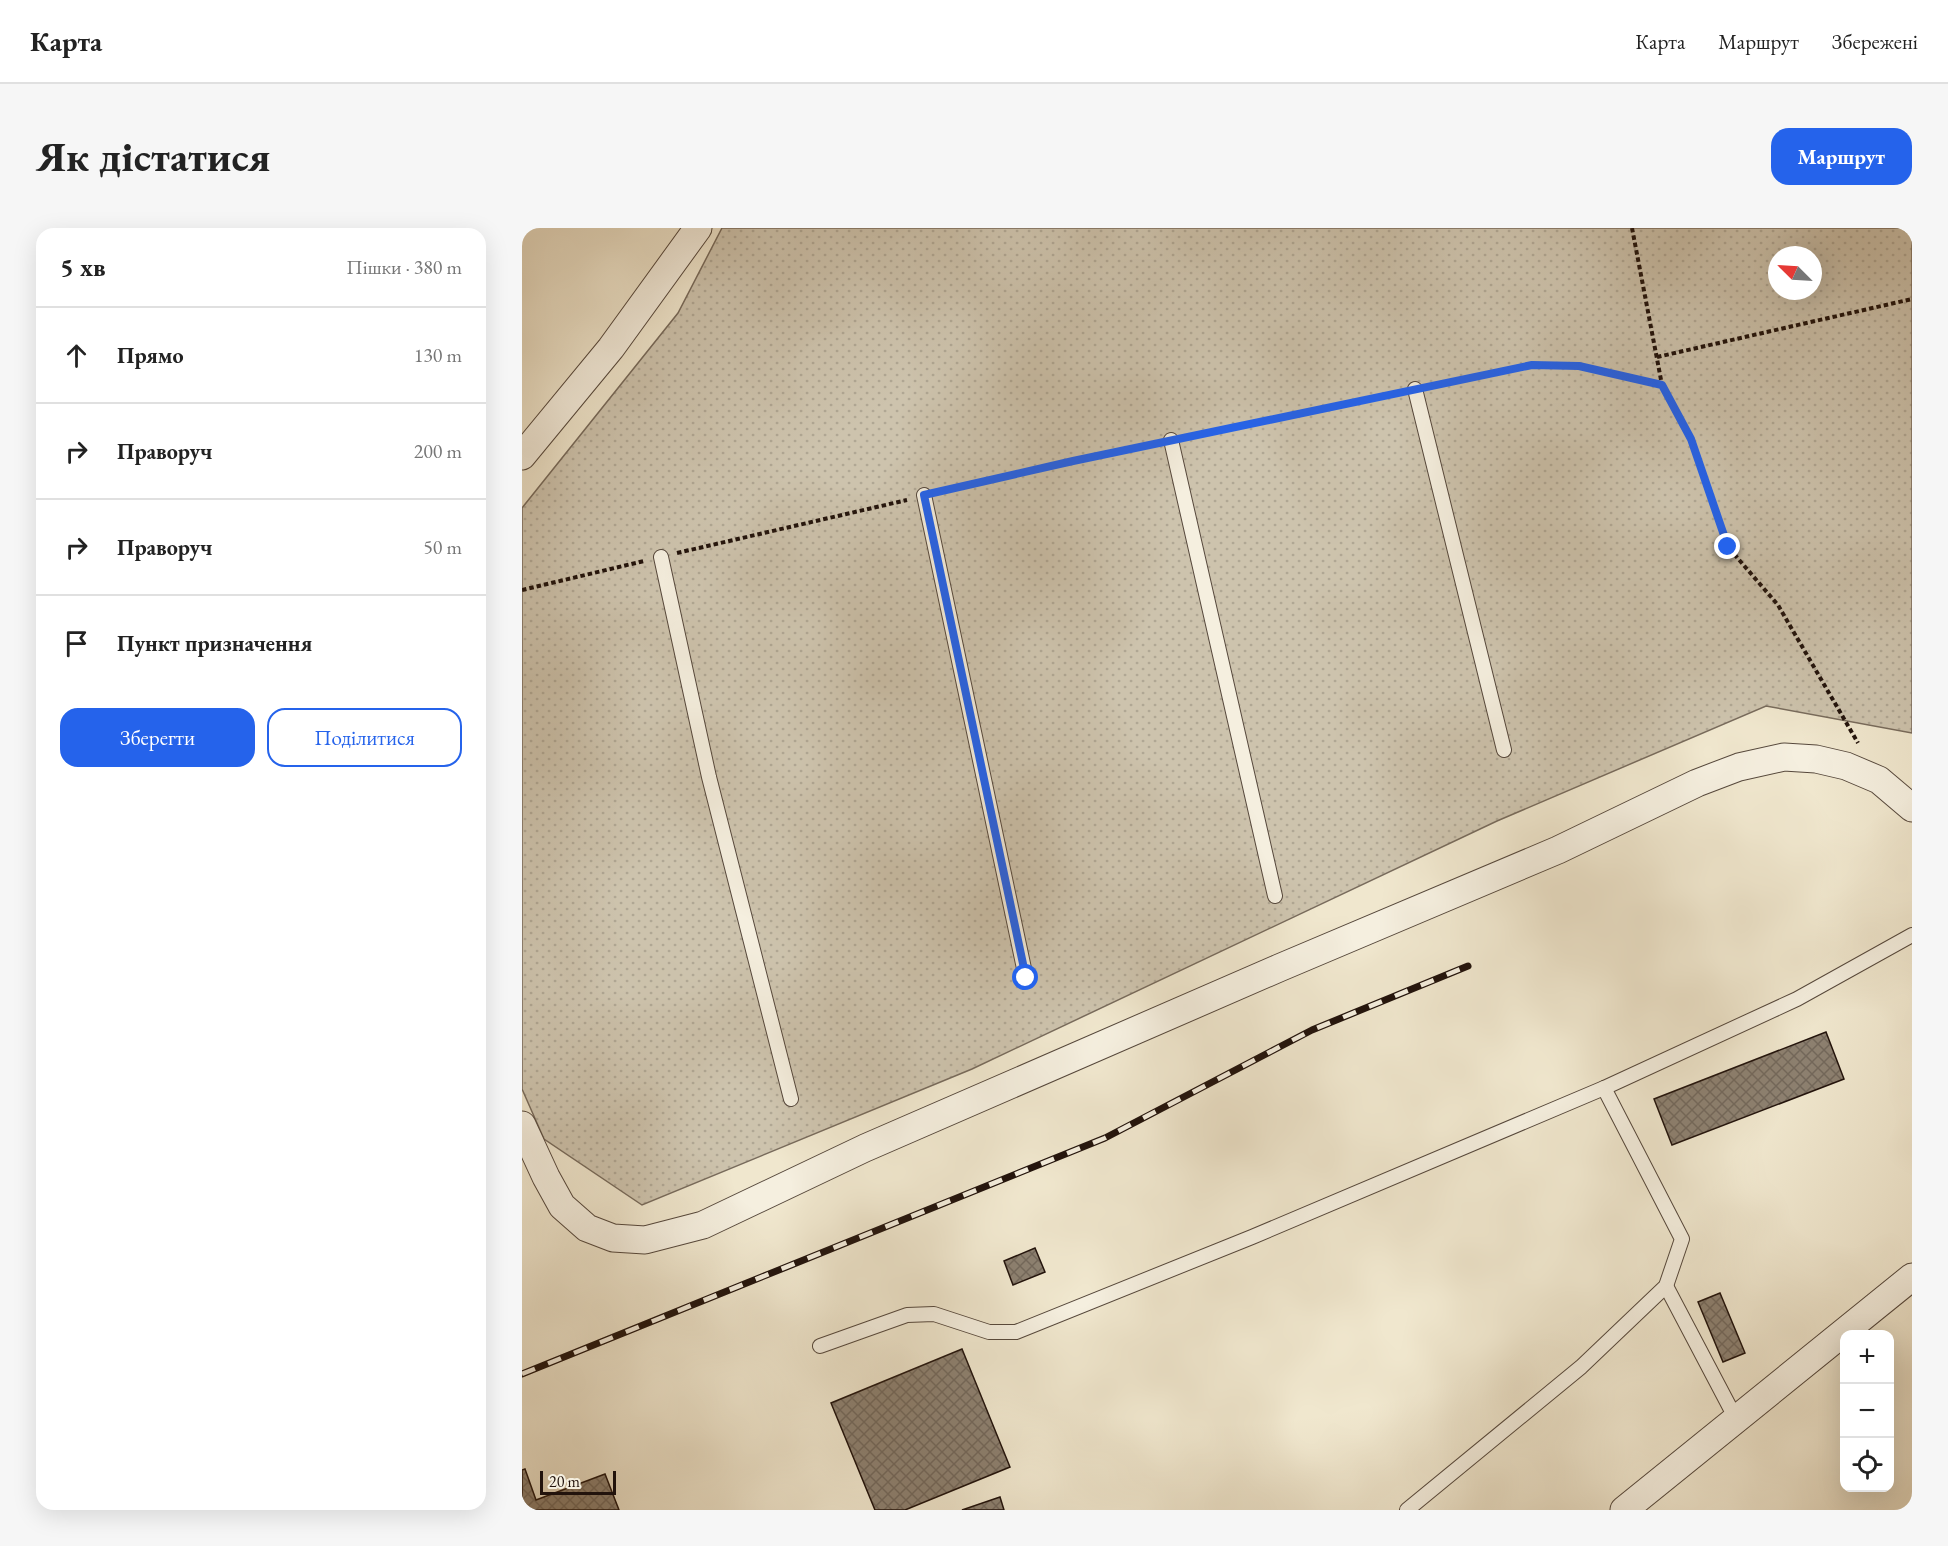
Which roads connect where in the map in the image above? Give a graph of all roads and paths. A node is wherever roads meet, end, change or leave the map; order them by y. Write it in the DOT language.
graph roads {
  1 [pos="698,228"];
  2 [pos="1632,228"];
  3 [pos="1912,299"];
  4 [pos="1657,357"];
  5 [pos="1662,385"];
  6 [pos="1414,389"];
  7 [pos="1171,440"];
  8 [pos="522,456"];
  9 [pos="924,495"];
  10 [pos="661,557"];
  11 [pos="522,590"];
  12 [pos="1504,750"];
  13 [pos="1879,780"];
  14 [pos="1912,808"];
  15 [pos="1275,896"];
  16 [pos="1912,935"];
  17 [pos="1026,978"];
  18 [pos="1604,1088"];
  19 [pos="791,1099"];
  20 [pos="522,1125"];
  21 [pos="1912,1277"];
  22 [pos="1666,1286"];
  23 [pos="820,1346"];
  24 [pos="1736,1419"];
  25 [pos="1407,1510"];
  26 [pos="1624,1510"];
  1 -- 8 [label="street"];
  2 -- 4 [label="path"];
  3 -- 4 [label="path"];
  4 -- 5 [label="path"];
  5 -- 6 [label="path"];
  5 -- 13 [label="path"];
  6 -- 7 [label="path"];
  6 -- 12 [label="lane"];
  7 -- 9 [label="path"];
  7 -- 15 [label="lane"];
  9 -- 10 [label="path"];
  9 -- 17 [label="lane"];
  10 -- 11 [label="path"];
  10 -- 19 [label="lane"];
  13 -- 14 [label="street"];
  13 -- 20 [label="street"];
  16 -- 18 [label="lane"];
  18 -- 22 [label="lane"];
  18 -- 23 [label="lane"];
  21 -- 24 [label="street"];
  22 -- 24 [label="lane"];
  22 -- 25 [label="lane"];
  24 -- 26 [label="street"];
}
